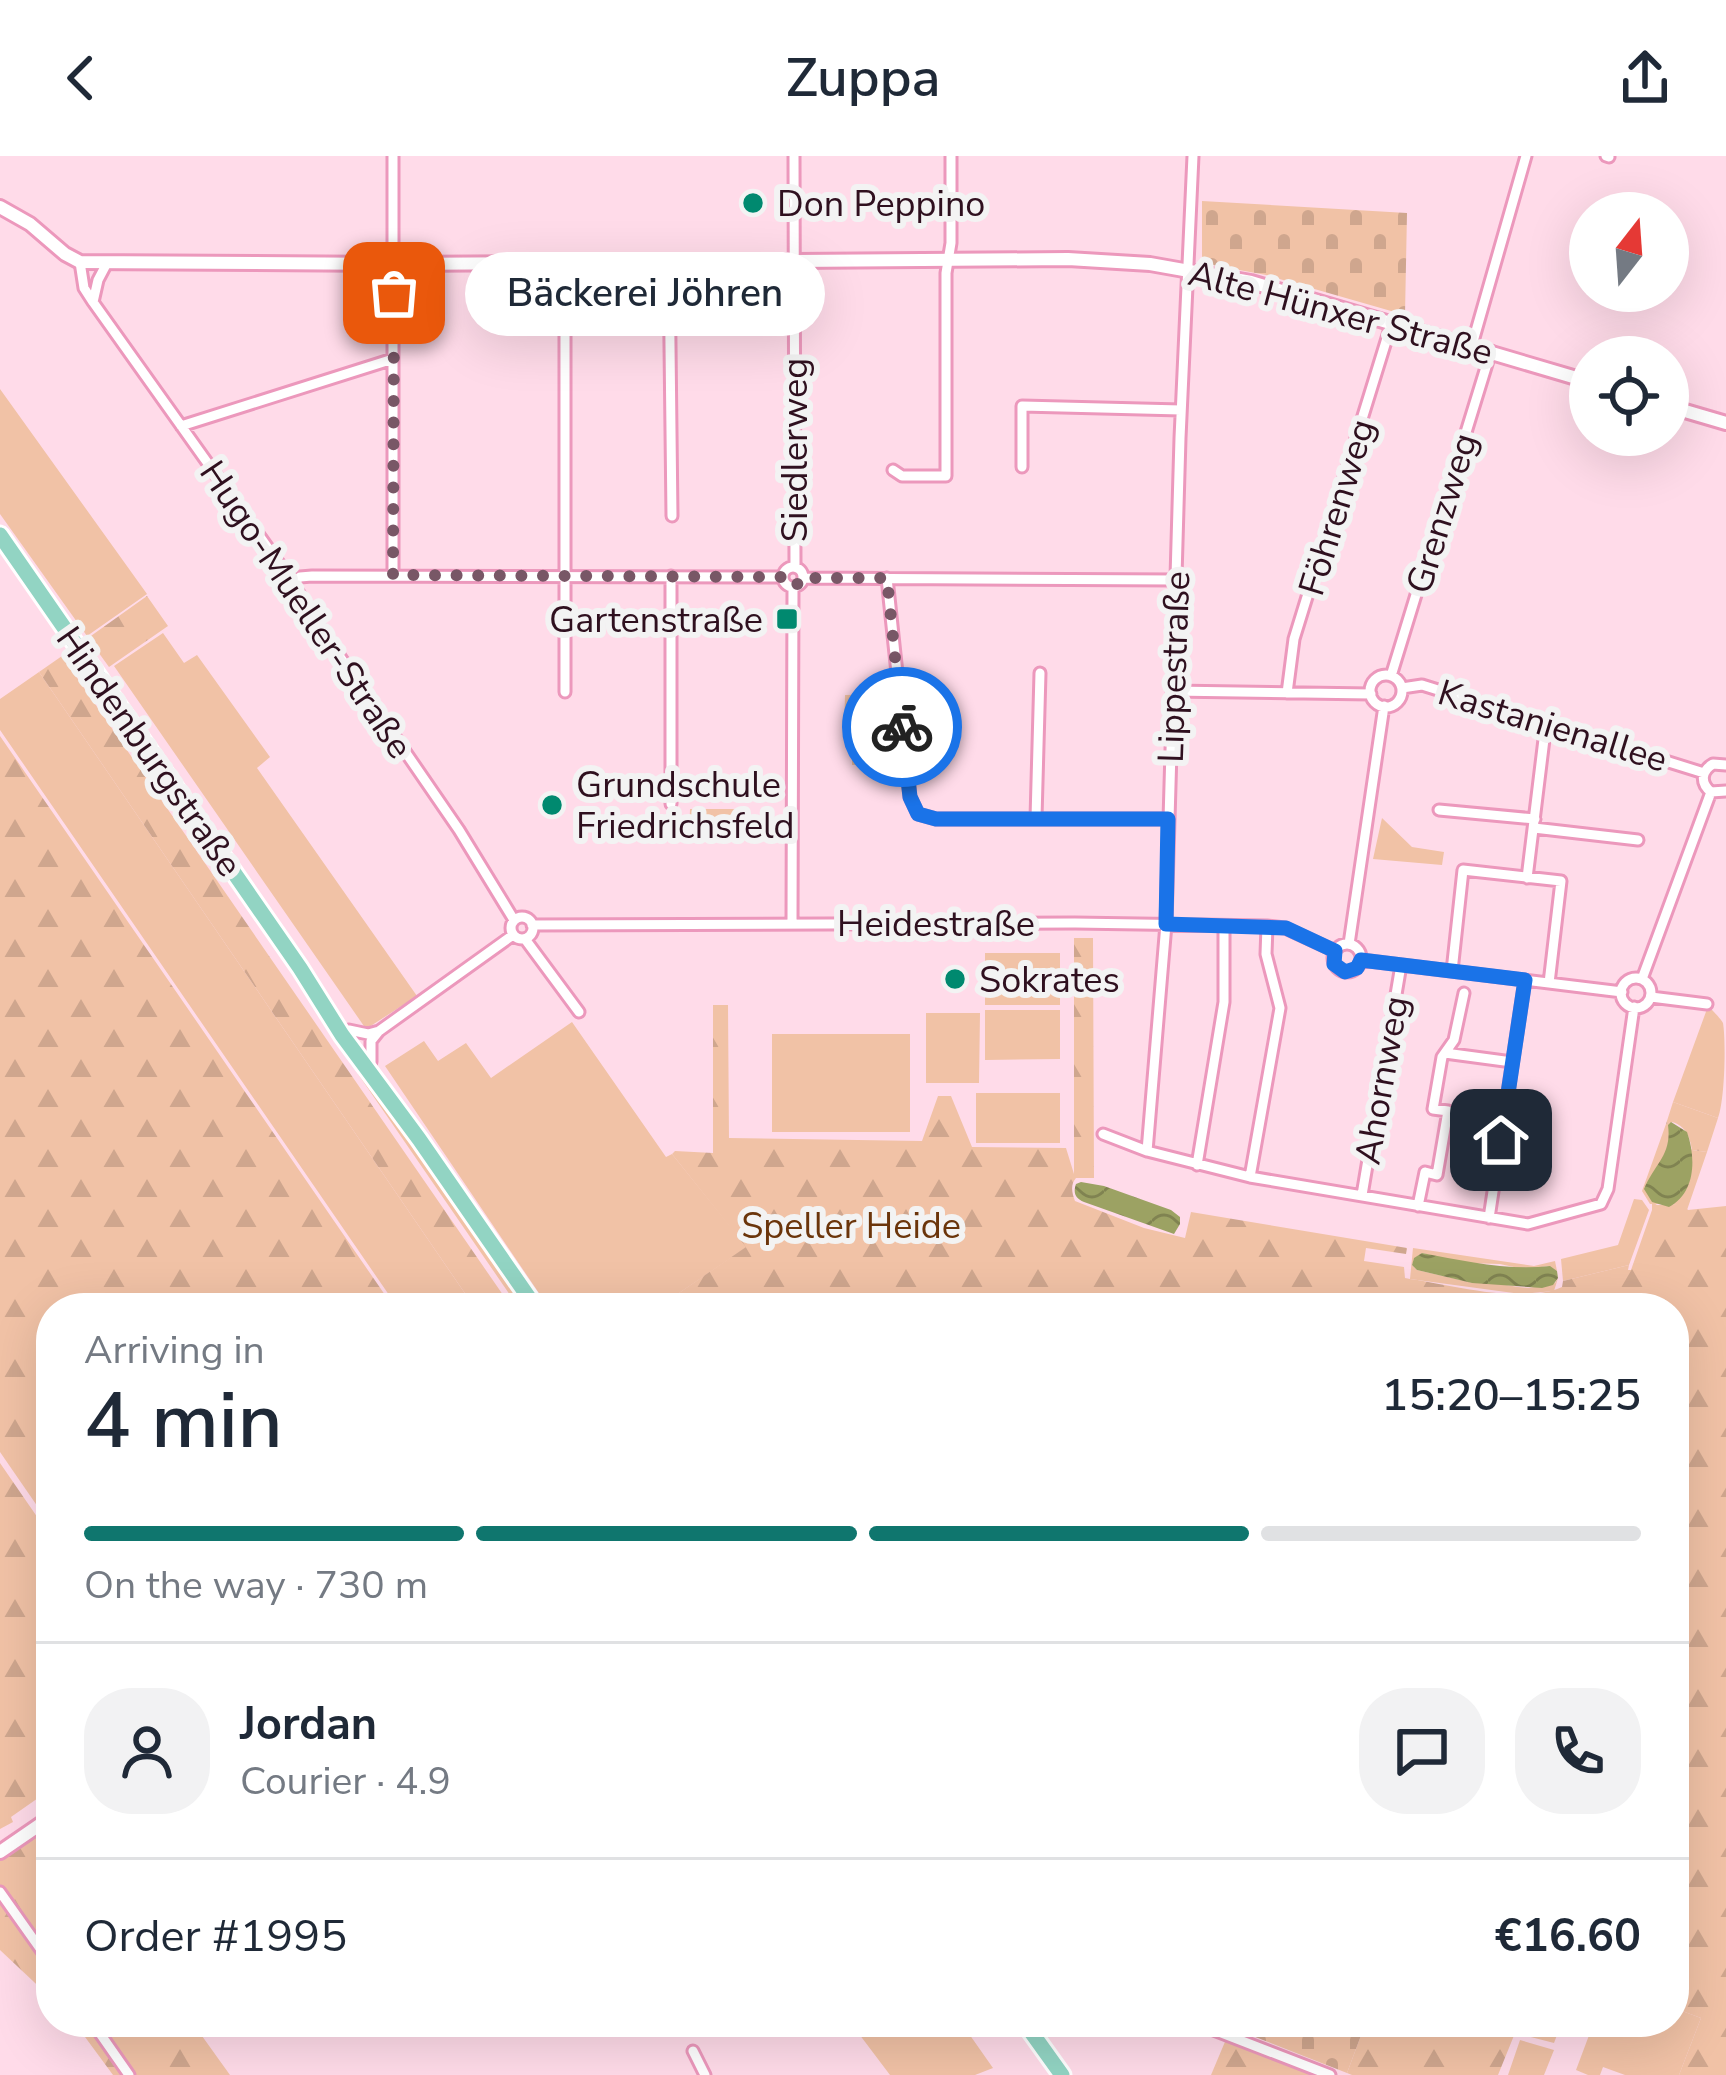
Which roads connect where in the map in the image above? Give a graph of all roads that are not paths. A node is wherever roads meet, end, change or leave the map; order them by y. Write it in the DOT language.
graph roads {
  1 [pos="393,156"];
  2 [pos="794,156"];
  3 [pos="951,156"];
  4 [pos="1193,156"];
  5 [pos="1526,156"];
  6 [pos="0,208"];
  7 [pos="670,260"];
  8 [pos="948,260"];
  9 [pos="794,261"];
  10 [pos="80,262"];
  11 [pos="107,263"];
  12 [pos="565,263"];
  13 [pos="394,264"];
  14 [pos="1187,269"];
  15 [pos="94,302"];
  16 [pos="1392,322"];
  17 [pos="1472,345"];
  18 [pos="1491,351"];
  19 [pos="393,359"];
  20 [pos="1569,375"];
  21 [pos="1181,410"];
  22 [pos="1689,412"];
  23 [pos="1726,423"];
  24 [pos="181,426"];
  25 [pos="1022,467"];
  26 [pos="893,470"];
  27 [pos="672,516"];
  28 [pos="0,535"];
  29 [pos="794,567"];
  30 [pos="393,575"];
  31 [pos="671,576"];
  32 [pos="566,577"];
  33 [pos="783,577"];
  34 [pos="803,578"];
  35 [pos="887,578"];
  36 [pos="1177,580"];
  37 [pos="292,583"];
  38 [pos="793,586"];
  39 [pos="1040,673"];
  40 [pos="1391,676"];
  41 [pos="1402,688"];
  42 [pos="1172,691"];
  43 [pos="566,692"];
  44 [pos="1287,693"];
  45 [pos="1371,694"];
  46 [pos="1384,706"];
  47 [pos="1546,723"];
  48 [pos="1726,748"];
  49 [pos="1724,764"];
  50 [pos="1704,773"];
  51 [pos="1726,790"];
  52 [pos="1711,791"];
  53 [pos="671,804"];
  54 [pos="1439,810"];
  55 [pos="1036,818"];
  56 [pos="1168,819"];
  57 [pos="1534,824"];
  58 [pos="1638,840"];
  59 [pos="1528,878"];
  60 [pos="514,920"];
  61 [pos="792,923"];
  62 [pos="1166,924"];
  63 [pos="532,925"];
  64 [pos="1224,926"];
  65 [pos="1268,926"];
  66 [pos="519,937"];
  67 [pos="1349,944"];
  68 [pos="1335,951"];
  69 [pos="1361,960"];
  70 [pos="1401,965"];
  71 [pos="300,968"];
  72 [pos="1452,971"];
  73 [pos="1642,979"];
  74 [pos="1525,980"];
  75 [pos="1549,983"];
  76 [pos="1622,992"];
  77 [pos="1464,993"];
  78 [pos="1651,997"];
  79 [pos="1707,1004"];
  80 [pos="1634,1007"];
  81 [pos="579,1012"];
  82 [pos="349,1030"];
  83 [pos="379,1031"];
  84 [pos="1445,1052"];
  85 [pos="371,1062"];
  86 [pos="1512,1062"];
  87 [pos="1103,1134"];
  88 [pos="418,1139"];
  89 [pos="1147,1151"];
  90 [pos="1197,1165"];
  91 [pos="1250,1177"];
  92 [pos="1361,1196"];
  93 [pos="1418,1206"];
  94 [pos="1489,1218"];
  95 [pos="526,1293"];
  96 [pos="36,1827"];
  97 [pos="0,1852"];
  98 [pos="0,1892"];
  99 [pos="36,1943"];
  100 [pos="103,2037"];
  101 [pos="1035,2037"];
  102 [pos="1043,2037"];
  103 [pos="1232,2037"];
  104 [pos="693,2051"];
  105 [pos="1058,2069"];
  106 [pos="130,2075"];
  107 [pos="705,2075"];
  108 [pos="1330,2075"];
  1 -- 13 [label="street"];
  2 -- 9 [label="street, Siedlerweg"];
  3 -- 8 [label="street"];
  4 -- 14 [label="street, Lippestraße"];
  5 -- 17 [label="street"];
  6 -- 10 [label="street"];
  7 -- 9 [label="street, Alte Hünxer Straße"];
  7 -- 12 [label="street, Alte Hünxer Straße"];
  7 -- 27 [label="street"];
  8 -- 9 [label="street, Alte Hünxer Straße"];
  8 -- 14 [label="street, Alte Hünxer Straße"];
  8 -- 26 [label="street"];
  9 -- 29 [label="street, Siedlerweg"];
  10 -- 11 [label="street, Alte Hünxer Straße"];
  10 -- 15 [label="street, Hugo-Mueller-Straße"];
  11 -- 13 [label="street, Alte Hünxer Straße"];
  11 -- 15 [label="street"];
  12 -- 13 [label="street, Alte Hünxer Straße"];
  12 -- 32 [label="street"];
  13 -- 19 [label="street"];
  14 -- 16 [label="street, Alte Hünxer Straße"];
  14 -- 21 [label="street, Lippestraße"];
  15 -- 24 [label="street, Hugo-Mueller-Straße"];
  16 -- 17 [label="street, Alte Hünxer Straße"];
  16 -- 44 [label="street, Föhrenweg"];
  17 -- 18 [label="street, Alte Hünxer Straße"];
  18 -- 20 [label="street, Alte Hünxer Straße"];
  18 -- 40 [label="street, Grenzweg"];
  19 -- 24 [label="street"];
  19 -- 30 [label="street"];
  21 -- 25 [label="street"];
  21 -- 36 [label="street, Lippestraße"];
  22 -- 23 [label="street"];
  24 -- 37 [label="street, Hugo-Mueller-Straße"];
  28 -- 71 [label="main road, Hindenburgstraße"];
  29 -- 33 [label="street"];
  29 -- 34 [label="street"];
  30 -- 32 [label="street"];
  30 -- 37 [label="street"];
  31 -- 32 [label="street"];
  31 -- 33 [label="street"];
  31 -- 53 [label="street"];
  32 -- 43 [label="street"];
  33 -- 38 [label="street"];
  34 -- 35 [label="street"];
  34 -- 38 [label="street"];
  35 -- 36 [label="street"];
  35 -- 55 [label="street"];
  36 -- 42 [label="street, Lippestraße"];
  37 -- 60 [label="street, Hugo-Mueller-Straße"];
  38 -- 61 [label="street, Siedlerweg"];
  39 -- 55 [label="street"];
  40 -- 41 [label="street, Kastanienallee"];
  40 -- 45 [label="street, Kastanienallee"];
  41 -- 46 [label="street, Kastanienallee"];
  41 -- 47 [label="street, Kastanienallee"];
  42 -- 44 [label="street"];
  42 -- 56 [label="street, Lippestraße"];
  44 -- 45 [label="street"];
  45 -- 46 [label="street, Kastanienallee"];
  46 -- 67 [label="street"];
  47 -- 50 [label="street, Kastanienallee"];
  47 -- 57 [label="street"];
  48 -- 49 [label="street"];
  49 -- 50 [label="street, Kastanienallee"];
  50 -- 52 [label="street, Kastanienallee"];
  51 -- 52 [label="street, Kastanienallee"];
  52 -- 73 [label="street"];
  54 -- 57 [label="street"];
  55 -- 56 [label="street"];
  56 -- 62 [label="street, Lippestraße"];
  57 -- 58 [label="street"];
  57 -- 59 [label="street"];
  59 -- 72 [label="street"];
  59 -- 75 [label="street"];
  60 -- 63 [label="street, Heidestraße"];
  60 -- 66 [label="street"];
  61 -- 62 [label="street, Heidestraße"];
  61 -- 63 [label="street, Heidestraße"];
  62 -- 64 [label="street, Heidestraße"];
  62 -- 89 [label="street, Lippestraße"];
  63 -- 66 [label="street"];
  64 -- 65 [label="street, Heidestraße"];
  64 -- 90 [label="street"];
  65 -- 68 [label="street, Heidestraße"];
  65 -- 91 [label="street"];
  66 -- 81 [label="street"];
  66 -- 83 [label="street"];
  67 -- 68 [label="street"];
  67 -- 69 [label="street"];
  68 -- 69 [label="street, Heidestraße"];
  69 -- 70 [label="street, Heidestraße"];
  70 -- 72 [label="street, Heidestraße"];
  70 -- 92 [label="street, Ahornweg"];
  71 -- 82 [label="main road, Hindenburgstraße"];
  71 -- 88 [label="main road, Hindenburgstraße"];
  72 -- 74 [label="street, Heidestraße"];
  73 -- 76 [label="street"];
  73 -- 78 [label="street"];
  74 -- 75 [label="street, Heidestraße"];
  74 -- 86 [label="street"];
  75 -- 76 [label="street, Heidestraße"];
  76 -- 80 [label="street"];
  77 -- 84 [label="street"];
  78 -- 79 [label="street"];
  78 -- 80 [label="street"];
  80 -- 94 [label="street"];
  82 -- 83 [label="street"];
  82 -- 85 [label="main road, Hindenburgstraße"];
  83 -- 85 [label="street"];
  84 -- 86 [label="street"];
  84 -- 93 [label="street"];
  85 -- 88 [label="main road, Hindenburgstraße"];
  86 -- 94 [label="street"];
  87 -- 89 [label="street"];
  88 -- 95 [label="main road, Hindenburgstraße"];
  89 -- 90 [label="street"];
  90 -- 91 [label="street"];
  91 -- 92 [label="street"];
  92 -- 93 [label="street"];
  93 -- 94 [label="street"];
  96 -- 97 [label="street"];
  98 -- 99 [label="street"];
  100 -- 106 [label="street"];
  101 -- 105 [label="main road"];
  102 -- 105 [label="main road"];
  103 -- 108 [label="street"];
  104 -- 107 [label="street"];
}
